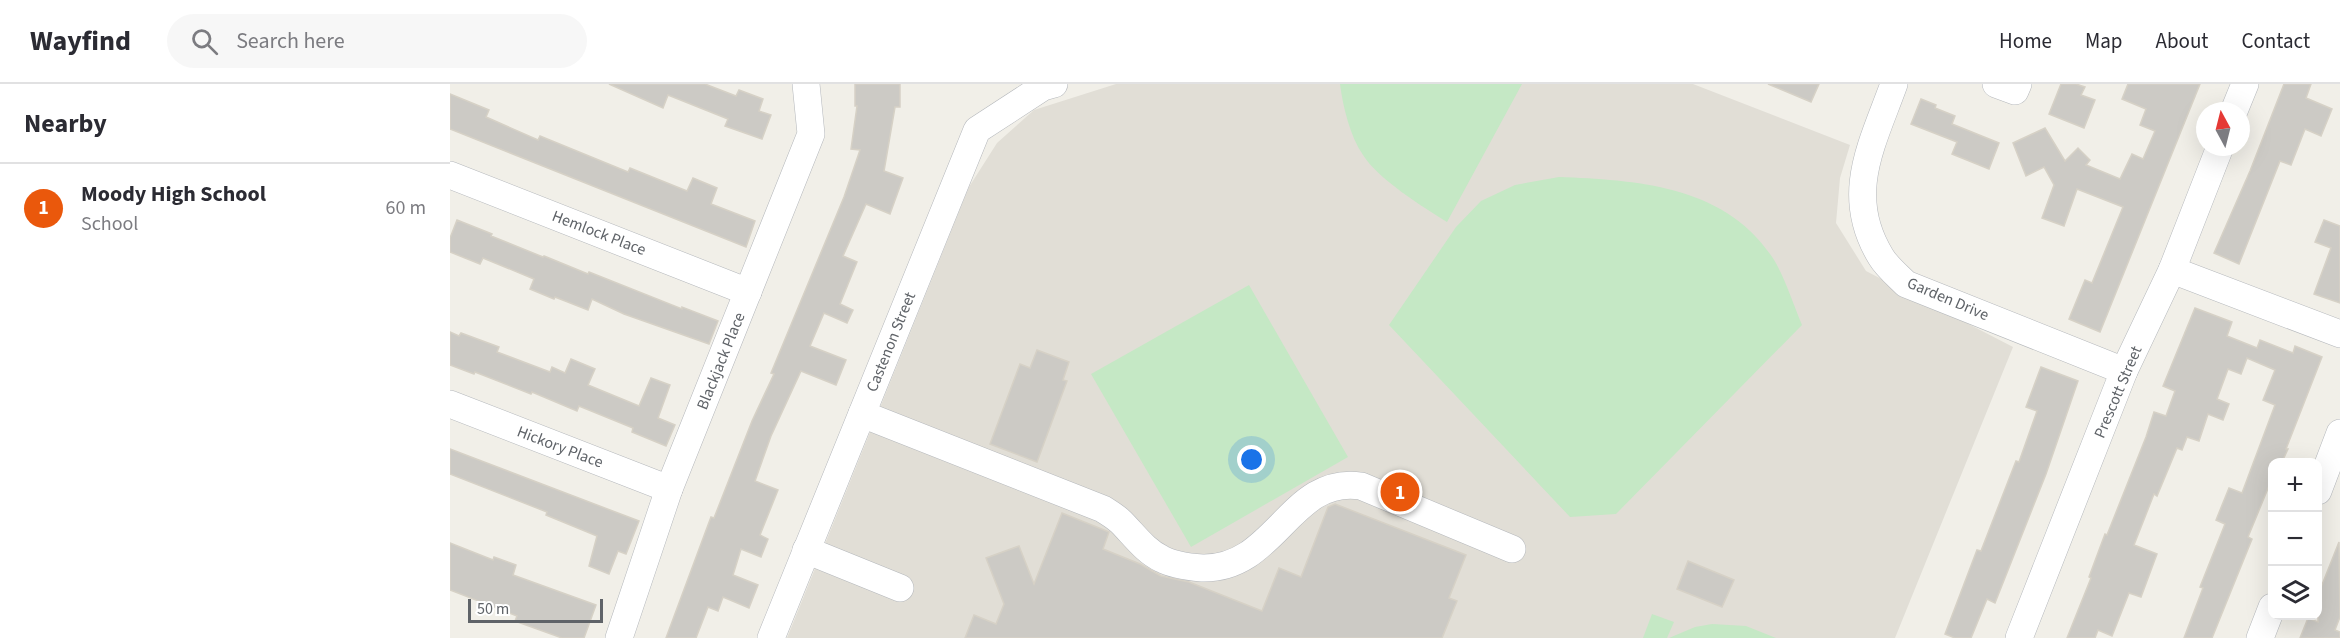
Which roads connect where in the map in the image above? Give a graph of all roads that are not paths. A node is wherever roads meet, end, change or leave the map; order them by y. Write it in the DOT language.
graph roads {
  1 [pos="806,84"];
  2 [pos="1054,84"];
  3 [pos="1894,84"];
  4 [pos="2245,84"];
  5 [pos="2238,102"];
  6 [pos="2216,156"];
  7 [pos="450,175"];
  8 [pos="2172,270"];
  9 [pos="748,292"];
  10 [pos="2340,334"];
  11 [pos="2124,371"];
  12 [pos="450,404"];
  13 [pos="862,414"];
  14 [pos="2340,433"];
  15 [pos="2322,480"];
  16 [pos="669,489"];
  17 [pos="1512,549"];
  18 [pos="806,550"];
  19 [pos="900,588"];
  20 [pos="2268,617"];
  21 [pos="618,638"];
  22 [pos="771,638"];
  23 [pos="2019,638"];
  24 [pos="2260,638"];
  1 -- 9 [label="street, Blackjack Place"];
  2 -- 13 [label="street, Castenon Street"];
  3 -- 11 [label="street, Garden Drive"];
  4 -- 5 [label="street"];
  6 -- 8 [label="street, Prescott Street"];
  7 -- 9 [label="street, Hemlock Place"];
  8 -- 10 [label="street"];
  8 -- 11 [label="street, Prescott Street"];
  9 -- 16 [label="street, Blackjack Place"];
  11 -- 23 [label="street, Prescott Street"];
  12 -- 16 [label="street, Hickory Place"];
  13 -- 17 [label="street"];
  13 -- 18 [label="street, Castenon Street"];
  14 -- 15 [label="street"];
  16 -- 21 [label="street, Blackjack Place"];
  18 -- 19 [label="street"];
  18 -- 22 [label="street, Castenon Street"];
  20 -- 24 [label="street"];
}
